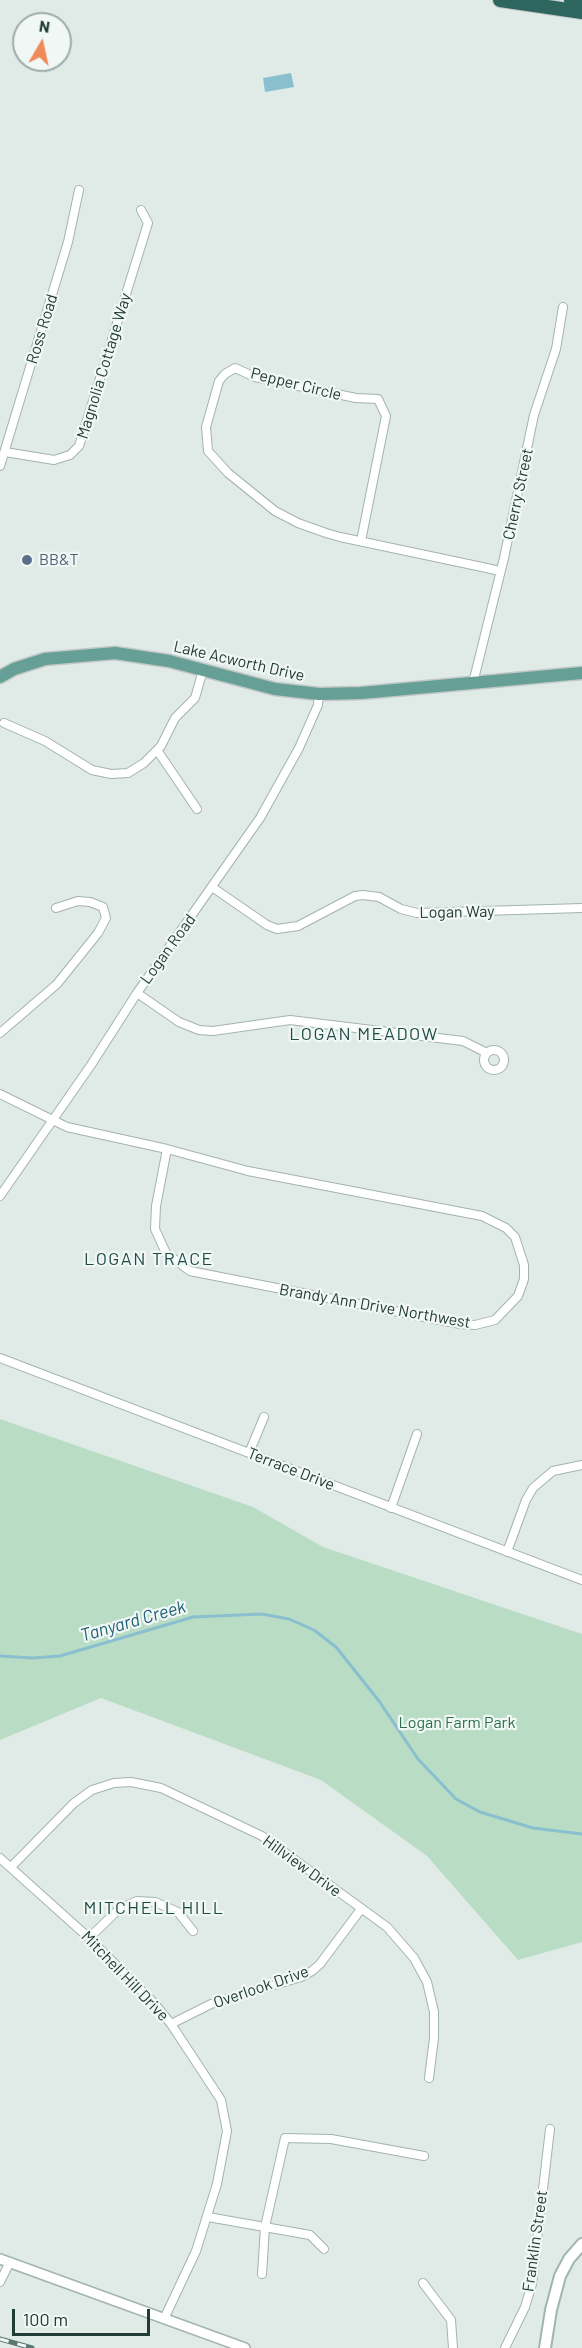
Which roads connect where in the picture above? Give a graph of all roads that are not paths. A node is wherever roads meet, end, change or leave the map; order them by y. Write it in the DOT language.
graph roads {
  1 [pos="500,0"];
  2 [pos="571,0"];
  3 [pos="582,2"];
  4 [pos="582,12"];
  5 [pos="79,190"];
  6 [pos="141,210"];
  7 [pos="563,307"];
  8 [pos="4,452"];
  9 [pos="0,466"];
  10 [pos="361,541"];
  11 [pos="500,572"];
  12 [pos="203,670"];
  13 [pos="582,673"];
  14 [pos="0,677"];
  15 [pos="473,683"];
  16 [pos="319,694"];
  17 [pos="4,723"];
  18 [pos="157,750"];
  19 [pos="197,809"];
  20 [pos="212,887"];
  21 [pos="56,908"];
  22 [pos="582,908"];
  23 [pos="137,993"];
  24 [pos="0,1033"];
  25 [pos="487,1053"];
  26 [pos="0,1094"];
  27 [pos="52,1121"];
  28 [pos="167,1149"];
  29 [pos="0,1196"];
  30 [pos="0,1358"];
  31 [pos="264,1417"];
  32 [pos="417,1434"];
  33 [pos="249,1453"];
  34 [pos="582,1464"];
  35 [pos="391,1508"];
  36 [pos="507,1552"];
  37 [pos="582,1580"];
  38 [pos="0,1858"];
  39 [pos="12,1866"];
  40 [pos="361,1909"];
  41 [pos="193,1931"];
  42 [pos="89,1938"];
  43 [pos="171,2024"];
  44 [pos="429,2078"];
  45 [pos="550,2129"];
  46 [pos="424,2156"];
  47 [pos="208,2217"];
  48 [pos="265,2227"];
  49 [pos="582,2244"];
  50 [pos="324,2249"];
  51 [pos="5,2260"];
  52 [pos="262,2274"];
  53 [pos="0,2282"];
  54 [pos="423,2283"];
  55 [pos="164,2319"];
  56 [pos="245,2348"];
  57 [pos="453,2348"];
  58 [pos="505,2348"];
  59 [pos="545,2348"];
  1 -- 4 [label="highway"];
  2 -- 3 [label="highway"];
  5 -- 8 [label="street, Ross Road"];
  6 -- 8 [label="street, Magnolia Cottage Way"];
  7 -- 11 [label="street, Cherry Street"];
  8 -- 9 [label="street, Ross Road"];
  10 -- 10 [label="street, Pepper Circle"];
  10 -- 11 [label="street, Pepper Circle"];
  11 -- 15 [label="street, Cherry Street"];
  12 -- 14 [label="main road, Lake Acworth Drive"];
  12 -- 16 [label="main road, Lake Acworth Drive"];
  12 -- 18 [label="street"];
  13 -- 15 [label="main road, Lake Acworth Drive"];
  15 -- 16 [label="main road, Lake Acworth Drive"];
  16 -- 20 [label="street, Logan Road"];
  17 -- 18 [label="street"];
  18 -- 19 [label="street"];
  20 -- 22 [label="street, Logan Way"];
  20 -- 23 [label="street, Logan Road"];
  21 -- 24 [label="street"];
  23 -- 25 [label="street"];
  23 -- 27 [label="street, Logan Road"];
  26 -- 27 [label="street, Brandy Ann Drive Northwest"];
  27 -- 28 [label="street, Brandy Ann Drive Northwest"];
  27 -- 29 [label="street, Logan Road"];
  28 -- 28 [label="street, Brandy Ann Drive Northwest"];
  30 -- 33 [label="street, Terrace Drive"];
  31 -- 33 [label="street"];
  32 -- 35 [label="street"];
  33 -- 35 [label="street, Terrace Drive"];
  34 -- 36 [label="street"];
  35 -- 36 [label="street, Terrace Drive"];
  36 -- 37 [label="street, Terrace Drive"];
  38 -- 39 [label="street, Mitchell Hill Drive"];
  39 -- 40 [label="street, Hillview Drive"];
  39 -- 42 [label="street, Mitchell Hill Drive"];
  40 -- 43 [label="street, Overlook Drive"];
  40 -- 44 [label="street, Hillview Drive"];
  41 -- 42 [label="street"];
  42 -- 43 [label="street, Mitchell Hill Drive"];
  43 -- 47 [label="street, Mitchell Hill Drive"];
  45 -- 58 [label="street, Franklin Street"];
  46 -- 48 [label="street"];
  47 -- 48 [label="street"];
  47 -- 55 [label="street, Mitchell Hill Drive"];
  48 -- 50 [label="street"];
  48 -- 52 [label="street"];
  49 -- 59 [label="main road"];
  51 -- 53 [label="street"];
  51 -- 55 [label="street"];
  54 -- 57 [label="street"];
  55 -- 56 [label="street"];
}
